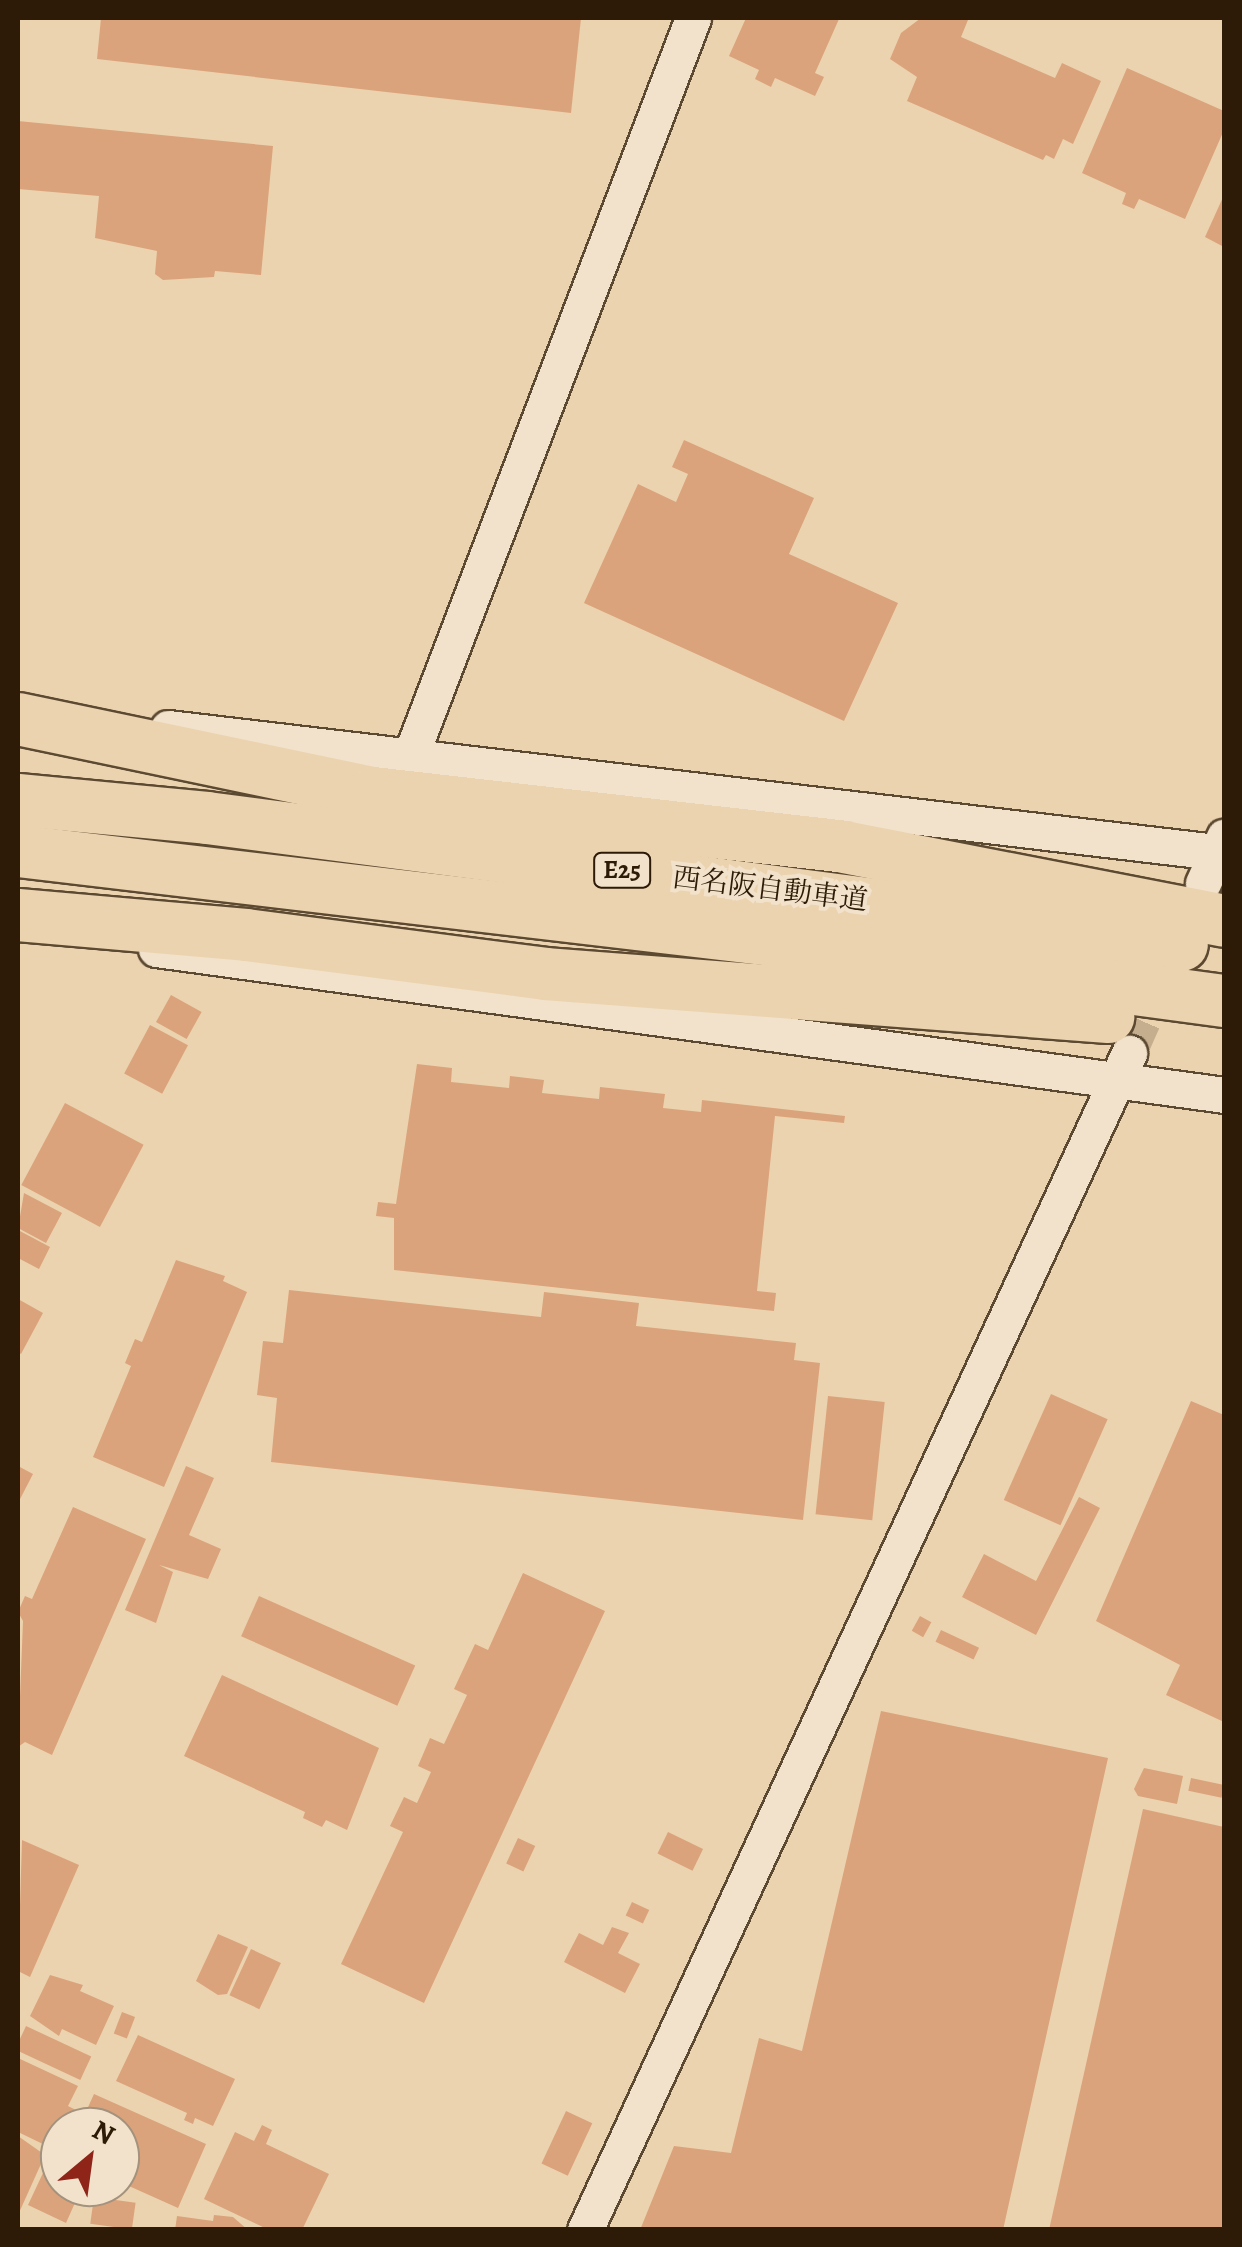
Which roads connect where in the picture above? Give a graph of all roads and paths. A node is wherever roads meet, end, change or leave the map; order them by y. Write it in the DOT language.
graph roads {
  1 [pos="693,18"];
  2 [pos="18,716"];
  3 [pos="412,752"];
  4 [pos="18,800"];
  5 [pos="18,852"];
  6 [pos="1219,869"];
  7 [pos="18,915"];
  8 [pos="18,926"];
  9 [pos="1224,951"];
  10 [pos="1224,1001"];
  11 [pos="1224,1025"];
  12 [pos="1124,1066"];
  13 [pos="1224,1095"];
  14 [pos="586,2230"];
  1 -- 3 [label="street"];
  2 -- 3 [label="street"];
  2 -- 6 [label="highway"];
  3 -- 6 [label="street"];
  4 -- 9 [label="highway, 西名阪自動車道 / E25"];
  5 -- 10 [label="highway, 西名阪自動車道 / E25"];
  7 -- 11 [label="highway"];
  8 -- 12 [label="street"];
  12 -- 13 [label="street"];
  12 -- 14 [label="street"];
}
